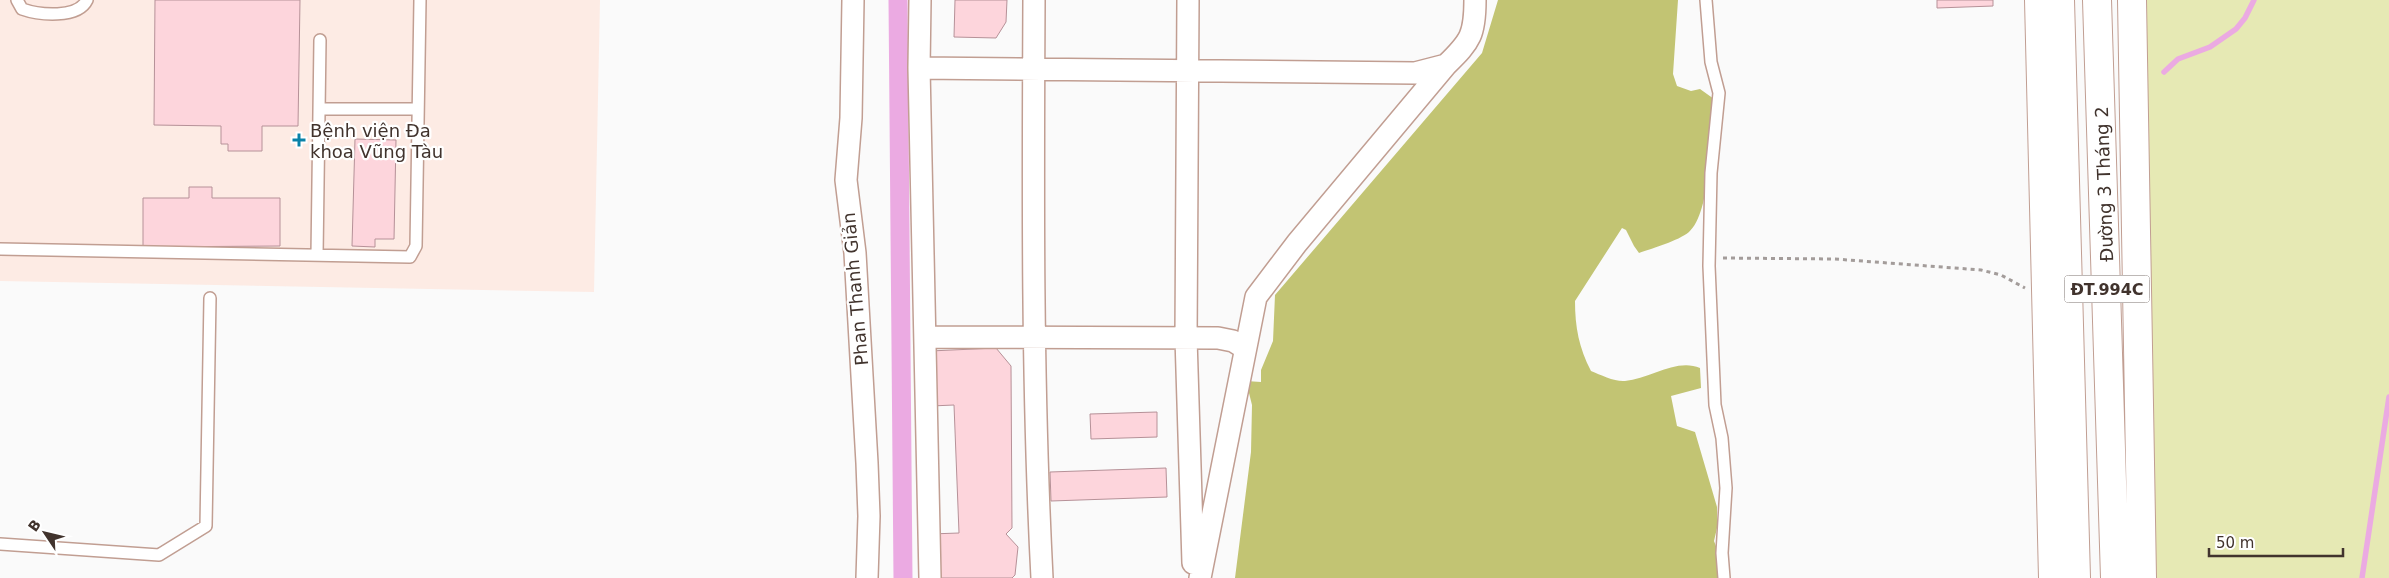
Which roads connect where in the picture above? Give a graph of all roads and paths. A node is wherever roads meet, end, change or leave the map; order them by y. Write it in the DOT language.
graph roads {
  1 [pos="17,0"];
  2 [pos="87,0"];
  3 [pos="420,0"];
  4 [pos="853,0"];
  5 [pos="920,0"];
  6 [pos="1034,0"];
  7 [pos="1188,0"];
  8 [pos="1475,0"];
  9 [pos="1706,0"];
  10 [pos="2039,0"];
  11 [pos="2060,0"];
  12 [pos="2097,0"];
  13 [pos="2132,0"];
  14 [pos="320,40"];
  15 [pos="1446,65"];
  16 [pos="919,68"];
  17 [pos="1034,69"];
  18 [pos="1187,70"];
  19 [pos="319,109"];
  20 [pos="417,109"];
  21 [pos="0,249"];
  22 [pos="317,255"];
  23 [pos="1710,257"];
  24 [pos="210,298"];
  25 [pos="2045,300"];
  26 [pos="926,337"];
  27 [pos="1034,338"];
  28 [pos="1186,338"];
  29 [pos="1244,348"];
  30 [pos="0,544"];
  31 [pos="867,578"];
  32 [pos="930,578"];
  33 [pos="1042,578"];
  34 [pos="1194,578"];
  35 [pos="1200,578"];
  36 [pos="1724,578"];
  37 [pos="2053,578"];
  38 [pos="2076,578"];
  39 [pos="2114,578"];
  40 [pos="2142,578"];
  1 -- 2 [label="lane"];
  3 -- 20 [label="lane"];
  4 -- 31 [label="street, Phan Thanh Giản"];
  5 -- 16 [label="street"];
  6 -- 17 [label="street"];
  7 -- 18 [label="street"];
  8 -- 15 [label="street"];
  9 -- 23 [label="lane"];
  10 -- 25 [label="main road, ĐT.994C"];
  11 -- 38 [label="main road, ĐT.994C"];
  12 -- 39 [label="main road, Đường 3 Tháng 2 / ĐT.994C"];
  13 -- 40 [label="main road, Đường 3 Tháng 2 / ĐT.994C"];
  14 -- 19 [label="lane"];
  15 -- 18 [label="street"];
  15 -- 29 [label="street"];
  16 -- 17 [label="street"];
  16 -- 26 [label="street"];
  17 -- 18 [label="street"];
  17 -- 27 [label="street"];
  18 -- 28 [label="street"];
  19 -- 20 [label="lane"];
  19 -- 22 [label="lane"];
  20 -- 22 [label="lane"];
  21 -- 22 [label="lane"];
  23 -- 25 [label="path"];
  23 -- 36 [label="lane"];
  24 -- 30 [label="lane"];
  25 -- 37 [label="main road, ĐT.994C"];
  26 -- 27 [label="street"];
  26 -- 32 [label="street"];
  27 -- 28 [label="street"];
  27 -- 33 [label="street"];
  28 -- 29 [label="street"];
  28 -- 34 [label="street"];
  29 -- 35 [label="street"];
}
